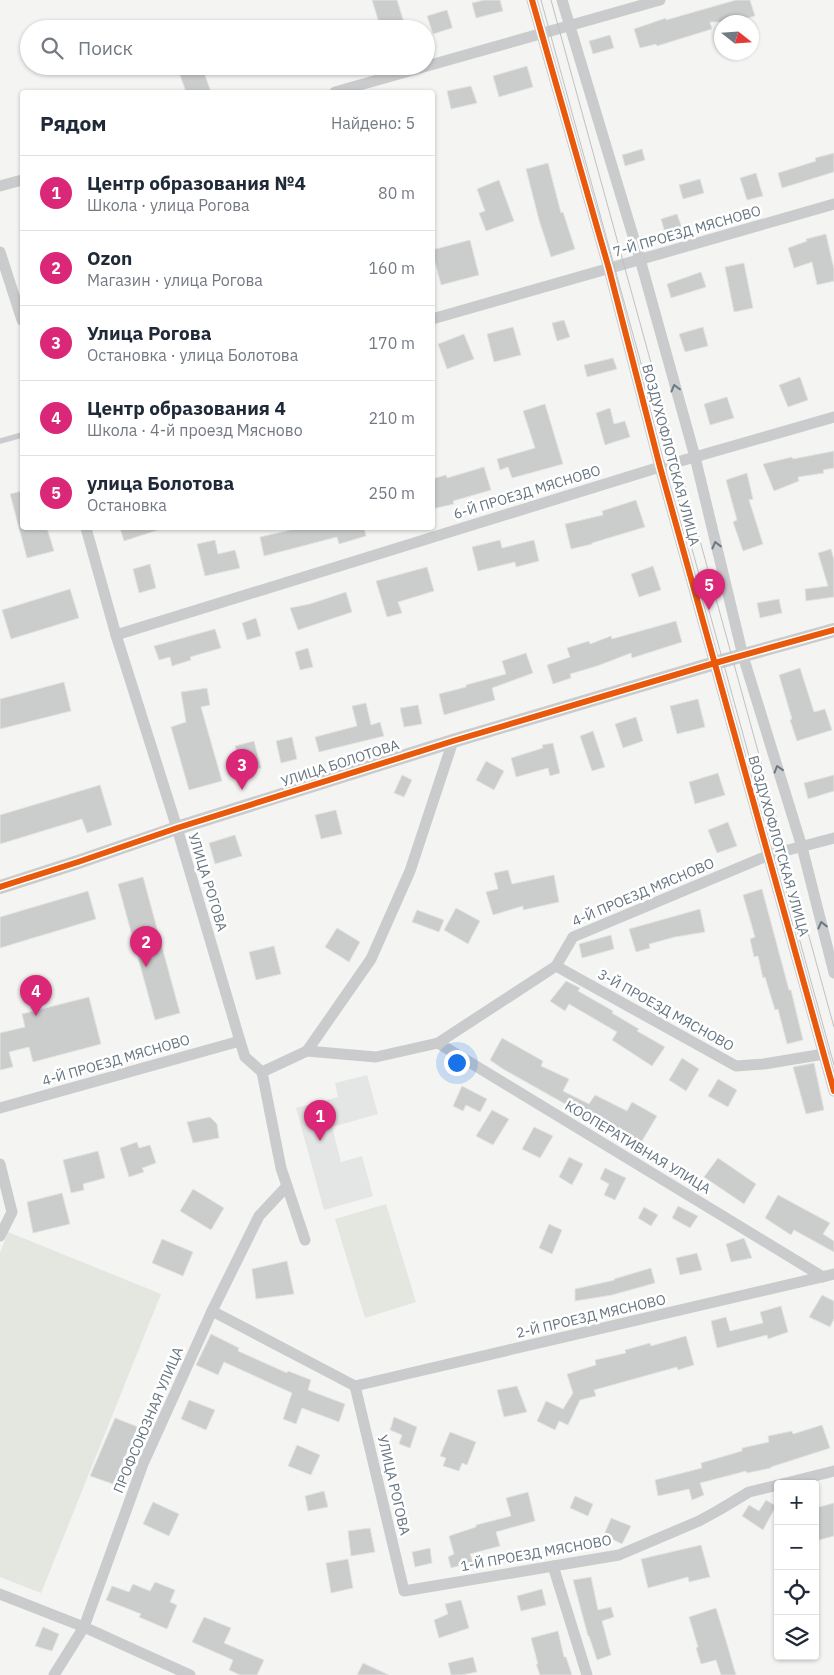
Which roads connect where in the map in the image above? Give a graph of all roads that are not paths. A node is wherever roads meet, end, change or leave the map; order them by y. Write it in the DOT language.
graph roads {
  1 [pos="532,0"];
  2 [pos="562,0"];
  3 [pos="660,0"];
  4 [pos="569,27"];
  5 [pos="542,35"];
  6 [pos="435,64"];
  7 [pos="396,75"];
  8 [pos="341,90"];
  9 [pos="20,181"];
  10 [pos="0,186"];
  11 [pos="834,204"];
  12 [pos="0,252"];
  13 [pos="640,259"];
  14 [pos="609,269"];
  15 [pos="20,314"];
  16 [pos="435,318"];
  17 [pos="834,417"];
  18 [pos="20,436"];
  19 [pos="0,441"];
  20 [pos="694,457"];
  21 [pos="660,467"];
  22 [pos="87,530"];
  23 [pos="834,630"];
  24 [pos="116,635"];
  25 [pos="743,656"];
  26 [pos="715,663"];
  27 [pos="453,741"];
  28 [pos="176,828"];
  29 [pos="834,838"];
  30 [pos="802,847"];
  31 [pos="769,855"];
  32 [pos="0,887"];
  33 [pos="556,966"];
  34 [pos="834,973"];
  35 [pos="240,1041"];
  36 [pos="438,1043"];
  37 [pos="307,1051"];
  38 [pos="824,1054"];
  39 [pos="262,1072"];
  40 [pos="834,1091"];
  41 [pos="0,1108"];
  42 [pos="0,1164"];
  43 [pos="287,1186"];
  44 [pos="0,1236"];
  45 [pos="305,1240"];
  46 [pos="828,1275"];
  47 [pos="212,1311"];
  48 [pos="355,1386"];
  49 [pos="834,1471"];
  50 [pos="798,1480"];
  51 [pos="774,1486"];
  52 [pos="553,1566"];
  53 [pos="404,1591"];
  54 [pos="0,1594"];
  55 [pos="84,1627"];
  56 [pos="54,1675"];
  57 [pos="190,1675"];
  58 [pos="587,1675"];
  1 -- 5 [label="street, ВОЗДУХОФЛОТСКАЯ УЛИЦА"];
  2 -- 4 [label="street, ВОЗДУХОФЛОТСКАЯ УЛИЦА"];
  3 -- 4 [label="street"];
  4 -- 5 [label="street"];
  4 -- 13 [label="street, ВОЗДУХОФЛОТСКАЯ УЛИЦА"];
  5 -- 6 [label="street"];
  5 -- 14 [label="street, ВОЗДУХОФЛОТСКАЯ УЛИЦА"];
  7 -- 8 [label="street"];
  9 -- 10 [label="street"];
  11 -- 13 [label="street, 7-Й ПРОЕЗД МЯСНОВО"];
  12 -- 15 [label="street"];
  13 -- 14 [label="street, 7-Й ПРОЕЗД МЯСНОВО"];
  20 -- 13 [label="street, ВОЗДУХОФЛОТСКАЯ УЛИЦА, one-way"];
  14 -- 16 [label="street, 7-Й ПРОЕЗД МЯСНОВО"];
  14 -- 21 [label="street, ВОЗДУХОФЛОТСКАЯ УЛИЦА"];
  17 -- 20 [label="street, 6-Й ПРОЕЗД МЯСНОВО"];
  18 -- 19 [label="lane"];
  20 -- 21 [label="street, 6-Й ПРОЕЗД МЯСНОВО"];
  25 -- 20 [label="street, ВОЗДУХОФЛОТСКАЯ УЛИЦА, one-way"];
  21 -- 24 [label="street, 6-Й ПРОЕЗД МЯСНОВО"];
  21 -- 26 [label="street, ВОЗДУХОФЛОТСКАЯ УЛИЦА"];
  22 -- 24 [label="street, УЛИЦА РОГОВА"];
  23 -- 25 [label="street, УЛИЦА БОЛОТОВА"];
  24 -- 28 [label="street, УЛИЦА РОГОВА"];
  25 -- 26 [label="street, УЛИЦА БОЛОТОВА"];
  30 -- 25 [label="street, ВОЗДУХОФЛОТСКАЯ УЛИЦА, one-way"];
  26 -- 27 [label="street, УЛИЦА БОЛОТОВА"];
  26 -- 31 [label="street, ВОЗДУХОФЛОТСКАЯ УЛИЦА"];
  27 -- 28 [label="street, УЛИЦА БОЛОТОВА"];
  27 -- 37 [label="street"];
  28 -- 32 [label="street, УЛИЦА БОЛОТОВА"];
  28 -- 35 [label="street, УЛИЦА РОГОВА"];
  29 -- 30 [label="street, 4-Й ПРОЕЗД МЯСНОВО"];
  30 -- 31 [label="street, 4-Й ПРОЕЗД МЯСНОВО"];
  34 -- 30 [label="street, ВОЗДУХОФЛОТСКАЯ УЛИЦА, one-way"];
  31 -- 33 [label="street, 4-Й ПРОЕЗД МЯСНОВО"];
  31 -- 38 [label="street, ВОЗДУХОФЛОТСКАЯ УЛИЦА"];
  33 -- 36 [label="street, 4-Й ПРОЕЗД МЯСНОВО"];
  33 -- 38 [label="street, 3-Й ПРОЕЗД МЯСНОВО"];
  35 -- 39 [label="street, УЛИЦА РОГОВА"];
  35 -- 41 [label="street, 4-Й ПРОЕЗД МЯСНОВО"];
  36 -- 37 [label="street, 4-Й ПРОЕЗД МЯСНОВО"];
  36 -- 46 [label="street, КООПЕРАТИВНАЯ УЛИЦА"];
  37 -- 39 [label="street, 4-Й ПРОЕЗД МЯСНОВО"];
  38 -- 40 [label="street, ВОЗДУХОФЛОТСКАЯ УЛИЦА"];
  39 -- 43 [label="street"];
  42 -- 44 [label="street"];
  43 -- 45 [label="street"];
  43 -- 47 [label="street, ПРОФСОЮЗНАЯ УЛИЦА"];
  46 -- 48 [label="street, 2-Й ПРОЕЗД МЯСНОВО"];
  47 -- 48 [label="street"];
  47 -- 55 [label="street, ПРОФСОЮЗНАЯ УЛИЦА"];
  48 -- 53 [label="street, УЛИЦА РОГОВА"];
  49 -- 50 [label="street"];
  51 -- 52 [label="street, 1-Й ПРОЕЗД МЯСНОВО"];
  52 -- 53 [label="street, 1-Й ПРОЕЗД МЯСНОВО"];
  52 -- 58 [label="street"];
  54 -- 55 [label="street"];
  55 -- 56 [label="street, ПРОФСОЮЗНАЯ УЛИЦА"];
  55 -- 57 [label="street"];
}
